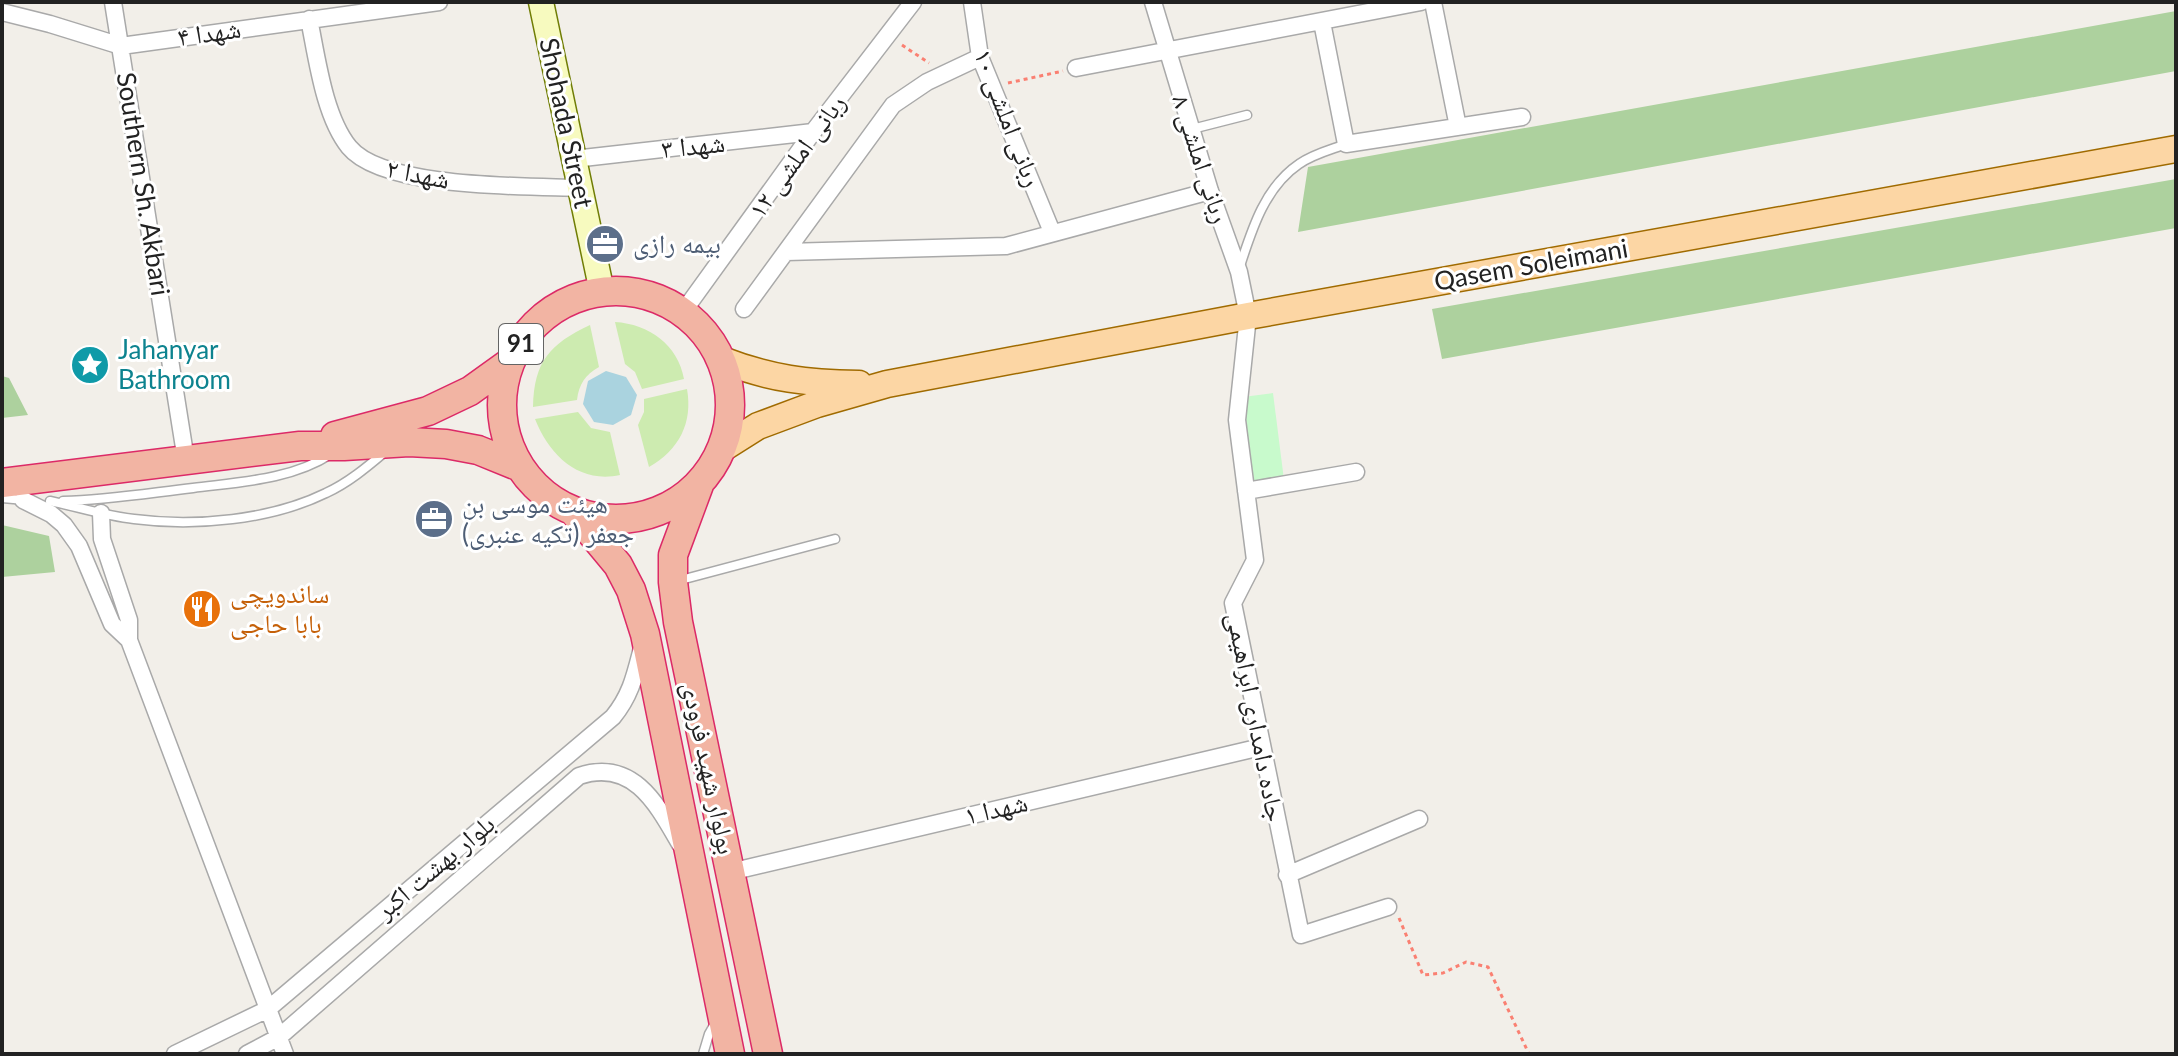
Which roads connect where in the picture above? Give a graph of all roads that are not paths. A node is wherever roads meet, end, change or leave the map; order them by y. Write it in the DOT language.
graph roads {
  1 [pos="113,2"];
  2 [pos="439,2"];
  3 [pos="541,2"];
  4 [pos="913,2"];
  5 [pos="972,2"];
  6 [pos="1153,2"];
  7 [pos="1421,2"];
  8 [pos="1433,2"];
  9 [pos="2,12"];
  10 [pos="309,19"];
  11 [pos="1322,22"];
  12 [pos="121,46"];
  13 [pos="1167,51"];
  14 [pos="980,57"];
  15 [pos="1076,68"];
  16 [pos="1247,115"];
  17 [pos="1522,117"];
  18 [pos="1458,127"];
  19 [pos="1191,129"];
  20 [pos="813,132"];
  21 [pos="1346,144"];
  22 [pos="2176,149"];
  23 [pos="574,159"];
  24 [pos="580,188"];
  25 [pos="1210,191"];
  26 [pos="1052,232"];
  27 [pos="786,252"];
  28 [pos="1239,272"];
  29 [pos="602,292"];
  30 [pos="744,309"];
  31 [pos="683,312"];
  32 [pos="1248,316"];
  33 [pos="722,360"];
  34 [pos="509,363"];
  35 [pos="887,384"];
  36 [pos="395,444"];
  37 [pos="300,446"];
  38 [pos="344,446"];
  39 [pos="723,448"];
  40 [pos="186,460"];
  41 [pos="520,467"];
  42 [pos="1356,472"];
  43 [pos="699,485"];
  44 [pos="12,491"];
  45 [pos="1246,491"];
  46 [pos="2,498"];
  47 [pos="50,501"];
  48 [pos="574,512"];
  49 [pos="101,513"];
  50 [pos="835,539"];
  51 [pos="673,582"];
  52 [pos="645,634"];
  53 [pos="129,640"];
  54 [pos="1261,747"];
  55 [pos="1419,819"];
  56 [pos="690,862"];
  57 [pos="730,872"];
  58 [pos="1287,875"];
  59 [pos="1388,907"];
  60 [pos="268,1009"];
  61 [pos="721,1013"];
  62 [pos="279,1037"];
  63 [pos="250,1053"];
  64 [pos="175,1054"];
  65 [pos="285,1054"];
  66 [pos="703,1054"];
  67 [pos="730,1054"];
  68 [pos="768,1054"];
  1 -- 12 [label="street, Southern Sh. Akbari"];
  2 -- 10 [label="street, شهدا ۴"];
  3 -- 23 [label="main road, Shohada Street"];
  4 -- 20 [label="street, ربانی املشی ۱۲"];
  5 -- 14 [label="street, ربانی املشی ۱۰"];
  6 -- 13 [label="street, ربانی املشی ۸"];
  7 -- 11 [label="street"];
  8 -- 18 [label="street"];
  9 -- 12 [label="street"];
  10 -- 12 [label="street, شهدا ۴"];
  10 -- 24 [label="street, شهدا ۲"];
  11 -- 13 [label="street"];
  11 -- 21 [label="street"];
  12 -- 40 [label="street, Southern Sh. Akbari"];
  13 -- 15 [label="street"];
  13 -- 19 [label="street, ربانی املشی ۸"];
  14 -- 26 [label="street, ربانی املشی ۱۰"];
  14 -- 27 [label="street"];
  16 -- 19 [label="lane"];
  17 -- 18 [label="street"];
  18 -- 21 [label="street"];
  19 -- 25 [label="street, ربانی املشی ۸"];
  20 -- 23 [label="street, شهدا ۳"];
  20 -- 31 [label="street, ربانی املشی ۱۲"];
  21 -- 28 [label="lane"];
  22 -- 32 [label="main road, Qasem Soleimani"];
  23 -- 24 [label="main road, Shohada Street"];
  24 -- 29 [label="main road, Shohada Street"];
  25 -- 26 [label="street"];
  25 -- 28 [label="street, ربانی املشی ۸"];
  26 -- 27 [label="street"];
  27 -- 30 [label="street"];
  28 -- 32 [label="street, ربانی املشی ۸"];
  29 -- 31 [label="highway, 91"];
  29 -- 34 [label="highway, 91"];
  31 -- 33 [label="highway, 91"];
  32 -- 35 [label="main road, Qasem Soleimani"];
  32 -- 45 [label="street, جاده دامداری ابراهیمی"];
  33 -- 35 [label="main road, Qasem Soleimani"];
  33 -- 39 [label="highway, 91"];
  34 -- 37 [label="highway, 91"];
  34 -- 41 [label="highway, 91"];
  35 -- 39 [label="main road, Qasem Soleimani"];
  36 -- 38 [label="highway, 91"];
  36 -- 41 [label="highway, 91"];
  36 -- 49 [label="lane"];
  37 -- 38 [label="highway, 91"];
  37 -- 40 [label="highway, 91"];
  38 -- 47 [label="lane"];
  39 -- 43 [label="highway, 91"];
  40 -- 44 [label="highway, 91"];
  41 -- 48 [label="highway, 91"];
  42 -- 45 [label="street"];
  43 -- 48 [label="highway, 91"];
  43 -- 51 [label="highway, بولوار شهید فرودی / 91"];
  44 -- 46 [label="lane"];
  44 -- 47 [label="lane"];
  44 -- 53 [label="street"];
  45 -- 54 [label="street, جاده دامداری ابراهیمی"];
  47 -- 49 [label="lane"];
  48 -- 52 [label="highway, بولوار شهید فرودی / 91"];
  49 -- 53 [label="street"];
  50 -- 51 [label="lane"];
  51 -- 57 [label="highway, بولوار شهید فرودی / 91"];
  52 -- 56 [label="highway, بولوار شهید فرودی / 91"];
  52 -- 60 [label="street, بلوار بهشت اکبر"];
  53 -- 60 [label="street"];
  54 -- 57 [label="street, شهدا ۱"];
  54 -- 58 [label="street, جاده دامداری ابراهیمی"];
  55 -- 58 [label="street"];
  56 -- 61 [label="highway, بولوار شهید فرودی / 91"];
  56 -- 62 [label="street, بلوار بهشت اکبر"];
  57 -- 68 [label="highway, بولوار شهید فرودی / 91"];
  58 -- 59 [label="street, جاده دامداری ابراهیمی"];
  60 -- 62 [label="street"];
  60 -- 64 [label="street, بلوار بهشت اکبر"];
  61 -- 66 [label="lane"];
  61 -- 67 [label="highway, بولوار شهید فرودی / 91"];
  62 -- 63 [label="street, بلوار بهشت اکبر"];
  62 -- 65 [label="street"];
}
